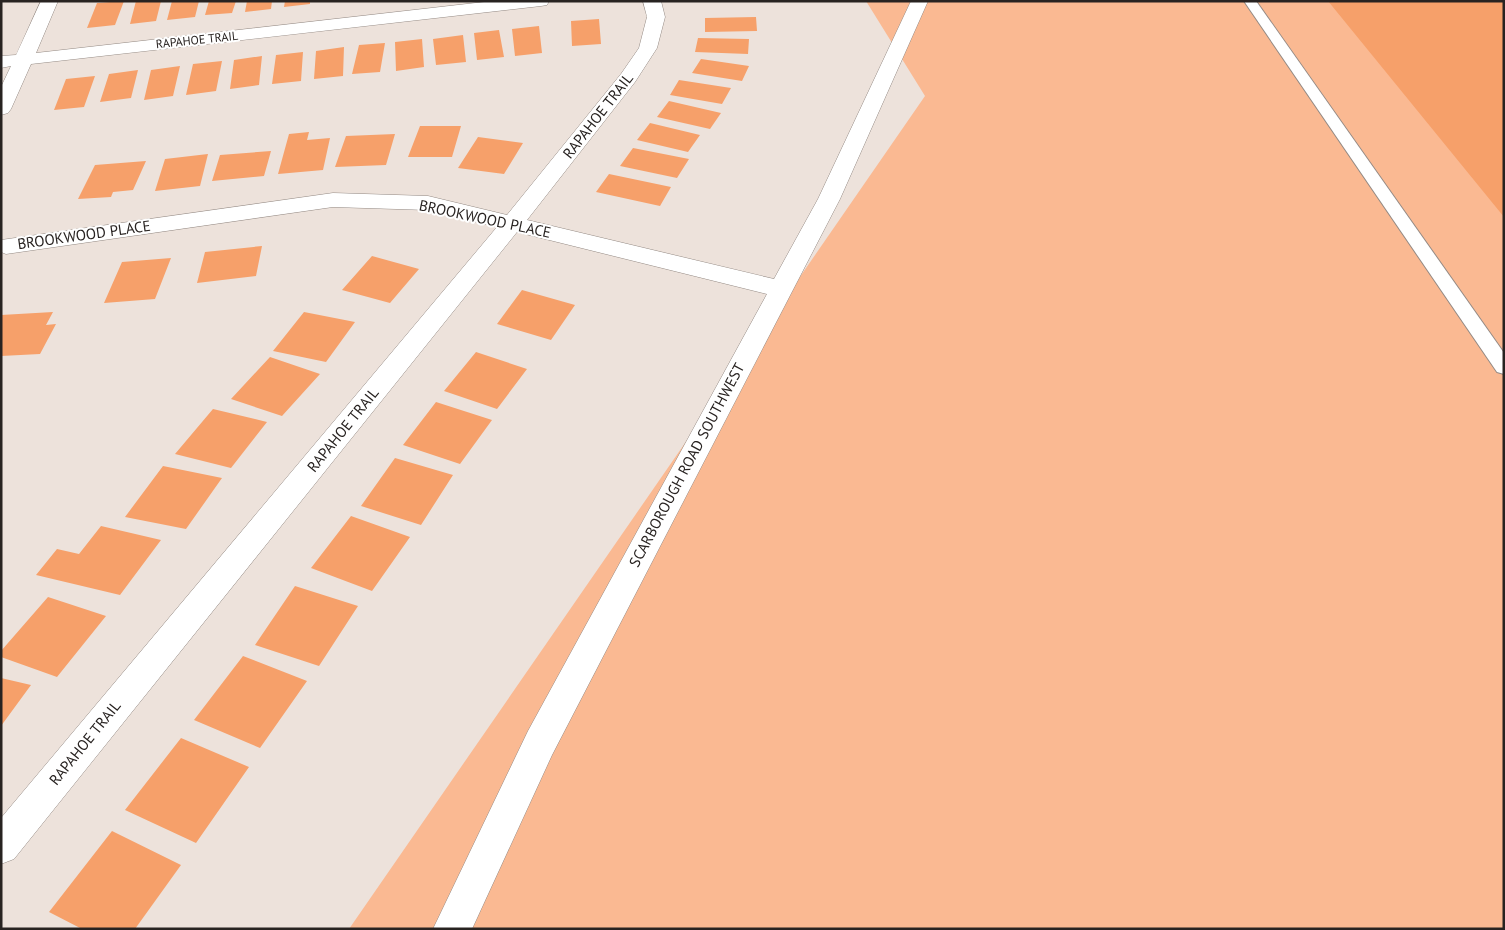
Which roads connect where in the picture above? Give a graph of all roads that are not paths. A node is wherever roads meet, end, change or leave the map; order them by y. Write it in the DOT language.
graph roads {
  1 [pos="50,1"];
  2 [pos="541,1"];
  3 [pos="652,1"];
  4 [pos="920,1"];
  5 [pos="1250,1"];
  6 [pos="23,60"];
  7 [pos="1,62"];
  8 [pos="1,108"];
  9 [pos="512,224"];
  10 [pos="3,241"];
  11 [pos="781,289"];
  12 [pos="1504,367"];
  13 [pos="1,846"];
  14 [pos="452,929"];
  1 -- 6 [label="street"];
  2 -- 6 [label="street, RAPAHOE TRAIL"];
  3 -- 9 [label="street, RAPAHOE TRAIL"];
  4 -- 11 [label="street, SCARBOROUGH ROAD SOUTHWEST"];
  5 -- 12 [label="lane"];
  6 -- 7 [label="street, RAPAHOE TRAIL"];
  6 -- 8 [label="street"];
  9 -- 10 [label="street, BROOKWOOD PLACE"];
  9 -- 11 [label="street, BROOKWOOD PLACE"];
  9 -- 13 [label="street, RAPAHOE TRAIL"];
  11 -- 14 [label="street, SCARBOROUGH ROAD SOUTHWEST"];
}
